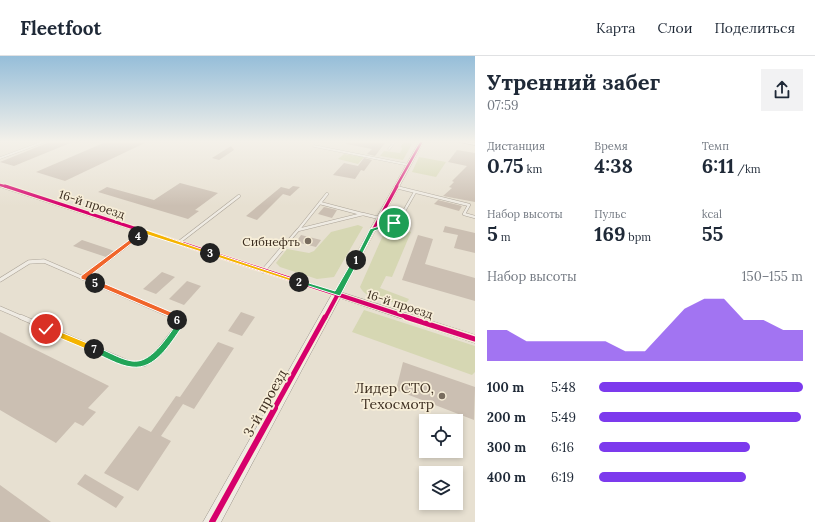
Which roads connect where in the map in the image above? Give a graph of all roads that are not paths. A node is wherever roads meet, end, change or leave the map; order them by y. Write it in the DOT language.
graph roads {
  1 [pos="398,163"];
  2 [pos="409,165"];
  3 [pos="0,185"];
  4 [pos="396,187"];
  5 [pos="416,192"];
  6 [pos="327,194"];
  7 [pos="239,196"];
  8 [pos="320,203"];
  9 [pos="363,214"];
  10 [pos="475,217"];
  11 [pos="379,218"];
  12 [pos="298,230"];
  13 [pos="372,230"];
  14 [pos="144,232"];
  15 [pos="178,243"];
  16 [pos="263,271"];
  17 [pos="83,278"];
  18 [pos="0,280"];
  19 [pos="337,294"];
  20 [pos="0,308"];
  21 [pos="475,339"];
  22 [pos="212,522"];
  1 -- 2 [label="lane"];
  2 -- 4 [label="street"];
  3 -- 14 [label="street, 16-й проезд"];
  4 -- 5 [label="lane"];
  4 -- 11 [label="street"];
  5 -- 10 [label="lane"];
  5 -- 13 [label="lane"];
  6 -- 8 [label="lane"];
  7 -- 15 [label="lane"];
  8 -- 9 [label="lane"];
  8 -- 12 [label="lane"];
  9 -- 11 [label="lane"];
  9 -- 12 [label="lane"];
  11 -- 13 [label="street"];
  12 -- 16 [label="lane"];
  13 -- 19 [label="street"];
  14 -- 15 [label="street, 16-й проезд"];
  14 -- 17 [label="lane"];
  15 -- 16 [label="street, 16-й проезд"];
  16 -- 19 [label="street, 16-й проезд"];
  17 -- 18 [label="lane"];
  17 -- 20 [label="lane"];
  19 -- 21 [label="street, 16-й проезд"];
  19 -- 22 [label="street, 3-й проезд"];
}
